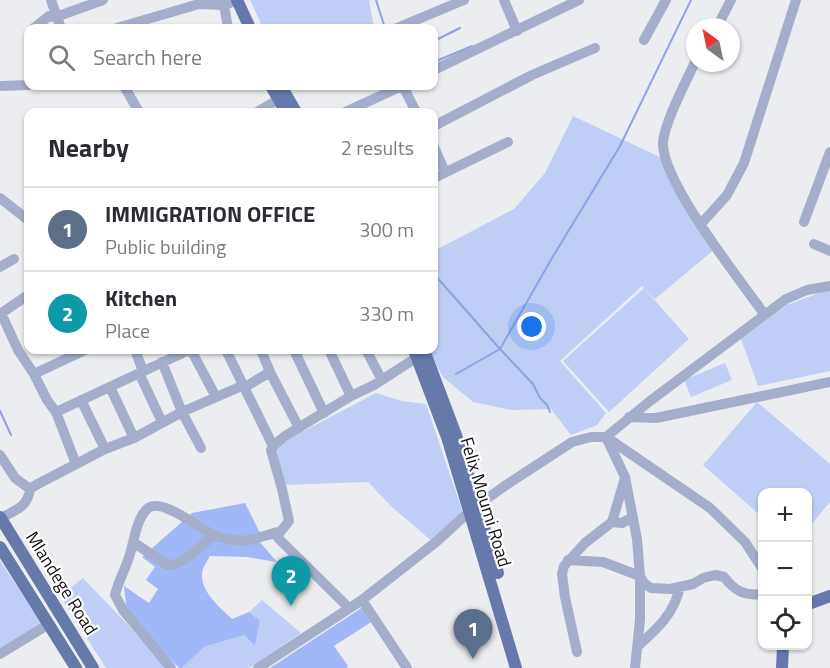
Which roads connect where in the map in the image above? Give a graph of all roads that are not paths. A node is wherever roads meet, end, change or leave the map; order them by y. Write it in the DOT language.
graph roads {
  1 [pos="51,0"];
  2 [pos="103,0"];
  3 [pos="464,0"];
  4 [pos="504,0"];
  5 [pos="579,0"];
  6 [pos="666,0"];
  7 [pos="731,0"];
  8 [pos="796,0"];
  9 [pos="230,2"];
  10 [pos="56,17"];
  11 [pos="722,18"];
  12 [pos="39,24"];
  13 [pos="59,24"];
  14 [pos="131,24"];
  15 [pos="228,24"];
  16 [pos="239,24"];
  17 [pos="247,24"];
  18 [pos="407,24"];
  19 [pos="517,31"];
  20 [pos="644,40"];
  21 [pos="595,48"];
  22 [pos="438,68"];
  23 [pos="691,72"];
  24 [pos="24,85"];
  25 [pos="0,86"];
  26 [pos="126,90"];
  27 [pos="273,90"];
  28 [pos="283,90"];
  29 [pos="385,90"];
  30 [pos="404,90"];
  31 [pos="279,99"];
  32 [pos="137,108"];
  33 [pos="264,108"];
  34 [pos="284,108"];
  35 [pos="294,108"];
  36 [pos="352,108"];
  37 [pos="414,108"];
  38 [pos="438,124"];
  39 [pos="508,142"];
  40 [pos="830,152"];
  41 [pos="438,156"];
  42 [pos="445,172"];
  43 [pos="438,176"];
  44 [pos="0,198"];
  45 [pos="24,217"];
  46 [pos="804,222"];
  47 [pos="701,225"];
  48 [pos="814,244"];
  49 [pos="830,251"];
  50 [pos="14,258"];
  51 [pos="0,267"];
  52 [pos="830,286"];
  53 [pos="24,298"];
  54 [pos="0,313"];
  55 [pos="765,315"];
  56 [pos="24,346"];
  57 [pos="18,350"];
  58 [pos="76,354"];
  59 [pos="136,354"];
  60 [pos="178,354"];
  61 [pos="189,354"];
  62 [pos="228,354"];
  63 [pos="263,354"];
  64 [pos="296,354"];
  65 [pos="331,354"];
  66 [pos="368,354"];
  67 [pos="417,354"];
  68 [pos="421,354"];
  69 [pos="162,362"];
  70 [pos="270,372"];
  71 [pos="141,373"];
  72 [pos="34,374"];
  73 [pos="382,380"];
  74 [pos="830,382"];
  75 [pos="245,386"];
  76 [pos="110,387"];
  77 [pos="351,396"];
  78 [pos="216,397"];
  79 [pos="81,400"];
  80 [pos="56,412"];
  81 [pos="182,412"];
  82 [pos="324,413"];
  83 [pos="630,417"];
  84 [pos="162,422"];
  85 [pos="299,428"];
  86 [pos="606,437"];
  87 [pos="134,438"];
  88 [pos="273,446"];
  89 [pos="201,448"];
  90 [pos="105,449"];
  91 [pos="0,455"];
  92 [pos="76,464"];
  93 [pos="625,477"];
  94 [pos="30,489"];
  95 [pos="474,508"];
  96 [pos="633,516"];
  97 [pos="0,517"];
  98 [pos="612,522"];
  99 [pos="279,532"];
  100 [pos="214,535"];
  101 [pos="133,542"];
  102 [pos="585,543"];
  103 [pos="0,547"];
  104 [pos="568,560"];
  105 [pos="595,561"];
  106 [pos="758,562"];
  107 [pos="31,567"];
  108 [pos="18,576"];
  109 [pos="640,576"];
  110 [pos="680,588"];
  111 [pos="758,594"];
  112 [pos="830,596"];
  113 [pos="362,600"];
  114 [pos="812,602"];
  115 [pos="349,608"];
  116 [pos="640,620"];
  117 [pos="664,621"];
  118 [pos="50,624"];
  119 [pos="512,636"];
  120 [pos="638,646"];
  121 [pos="783,650"];
  122 [pos="577,652"];
  123 [pos="0,654"];
  124 [pos="76,668"];
  125 [pos="93,668"];
  126 [pos="171,668"];
  127 [pos="258,668"];
  128 [pos="407,668"];
  129 [pos="516,668"];
  130 [pos="525,668"];
  131 [pos="635,668"];
  132 [pos="782,668"];
  1 -- 10 [label="street"];
  2 -- 10 [label="street"];
  3 -- 18 [label="street"];
  4 -- 19 [label="street"];
  5 -- 19 [label="street"];
  6 -- 20 [label="street"];
  7 -- 11 [label="street"];
  8 -- 47 [label="street"];
  9 -- 14 [label="street"];
  9 -- 15 [label="street"];
  9 -- 16 [label="main road"];
  9 -- 17 [label="main road"];
  10 -- 12 [label="street"];
  10 -- 13 [label="street"];
  19 -- 22 [label="street"];
  21 -- 38 [label="street"];
  23 -- 47 [label="street"];
  24 -- 25 [label="street"];
  26 -- 32 [label="street"];
  27 -- 31 [label="main road"];
  28 -- 35 [label="main road"];
  29 -- 36 [label="street"];
  30 -- 37 [label="street"];
  31 -- 33 [label="street"];
  31 -- 34 [label="main road"];
  39 -- 42 [label="street"];
  40 -- 46 [label="street"];
  41 -- 42 [label="street"];
  42 -- 43 [label="street"];
  44 -- 45 [label="street"];
  47 -- 55 [label="street"];
  48 -- 49 [label="street"];
  50 -- 51 [label="street"];
  52 -- 55 [label="street"];
  53 -- 54 [label="street"];
  54 -- 57 [label="street"];
  55 -- 83 [label="street"];
  56 -- 57 [label="street"];
  57 -- 72 [label="street"];
  58 -- 72 [label="street"];
  59 -- 71 [label="street"];
  60 -- 69 [label="street"];
  61 -- 78 [label="street"];
  62 -- 75 [label="street"];
  63 -- 70 [label="street"];
  64 -- 82 [label="street"];
  65 -- 77 [label="street"];
  66 -- 73 [label="street"];
  67 -- 73 [label="street"];
  68 -- 95 [label="main road, Felix Moumi Road"];
  69 -- 71 [label="street"];
  69 -- 81 [label="street"];
  70 -- 75 [label="street"];
  70 -- 85 [label="street"];
  71 -- 76 [label="street"];
  71 -- 84 [label="street"];
  72 -- 80 [label="street"];
  73 -- 77 [label="street"];
  74 -- 83 [label="street"];
  75 -- 78 [label="street"];
  75 -- 88 [label="street"];
  76 -- 79 [label="street"];
  76 -- 87 [label="street"];
  77 -- 82 [label="street"];
  78 -- 81 [label="street"];
  79 -- 80 [label="street"];
  79 -- 90 [label="street"];
  80 -- 92 [label="street"];
  81 -- 84 [label="street"];
  81 -- 89 [label="street"];
  82 -- 85 [label="street"];
  83 -- 86 [label="street"];
  84 -- 87 [label="street"];
  85 -- 88 [label="street"];
  86 -- 93 [label="street"];
  86 -- 95 [label="street"];
  86 -- 106 [label="street"];
  87 -- 90 [label="street"];
  88 -- 99 [label="street"];
  90 -- 92 [label="street"];
  91 -- 94 [label="street"];
  92 -- 94 [label="street"];
  93 -- 96 [label="street"];
  93 -- 98 [label="street"];
  94 -- 97 [label="street"];
  95 -- 113 [label="street"];
  95 -- 119 [label="main road, Felix Moumi Road"];
  96 -- 98 [label="street"];
  96 -- 109 [label="street"];
  97 -- 107 [label="main road, Mlandege Road"];
  98 -- 102 [label="street"];
  99 -- 100 [label="street"];
  99 -- 115 [label="street"];
  100 -- 101 [label="street"];
  100 -- 101 [label="street"];
  101 -- 126 [label="street"];
  102 -- 104 [label="street"];
  102 -- 105 [label="street"];
  103 -- 108 [label="main road, Mlandege Road"];
  104 -- 105 [label="street"];
  104 -- 122 [label="street"];
  105 -- 109 [label="street"];
  107 -- 108 [label="main road"];
  107 -- 125 [label="main road, Mlandege Road"];
  108 -- 118 [label="main road, Mlandege Road"];
  109 -- 110 [label="street"];
  109 -- 116 [label="street"];
  110 -- 111 [label="street"];
  110 -- 117 [label="street"];
  112 -- 114 [label="main road"];
  113 -- 115 [label="street"];
  113 -- 128 [label="street"];
  115 -- 127 [label="street"];
  116 -- 117 [label="street"];
  116 -- 120 [label="street"];
  117 -- 120 [label="street"];
  118 -- 123 [label="street"];
  118 -- 124 [label="main road, Mlandege Road"];
  119 -- 129 [label="main road, Felix Moumi Road"];
  119 -- 130 [label="main road, Felix Moumi Road"];
  120 -- 131 [label="street"];
  121 -- 132 [label="main road"];
}
